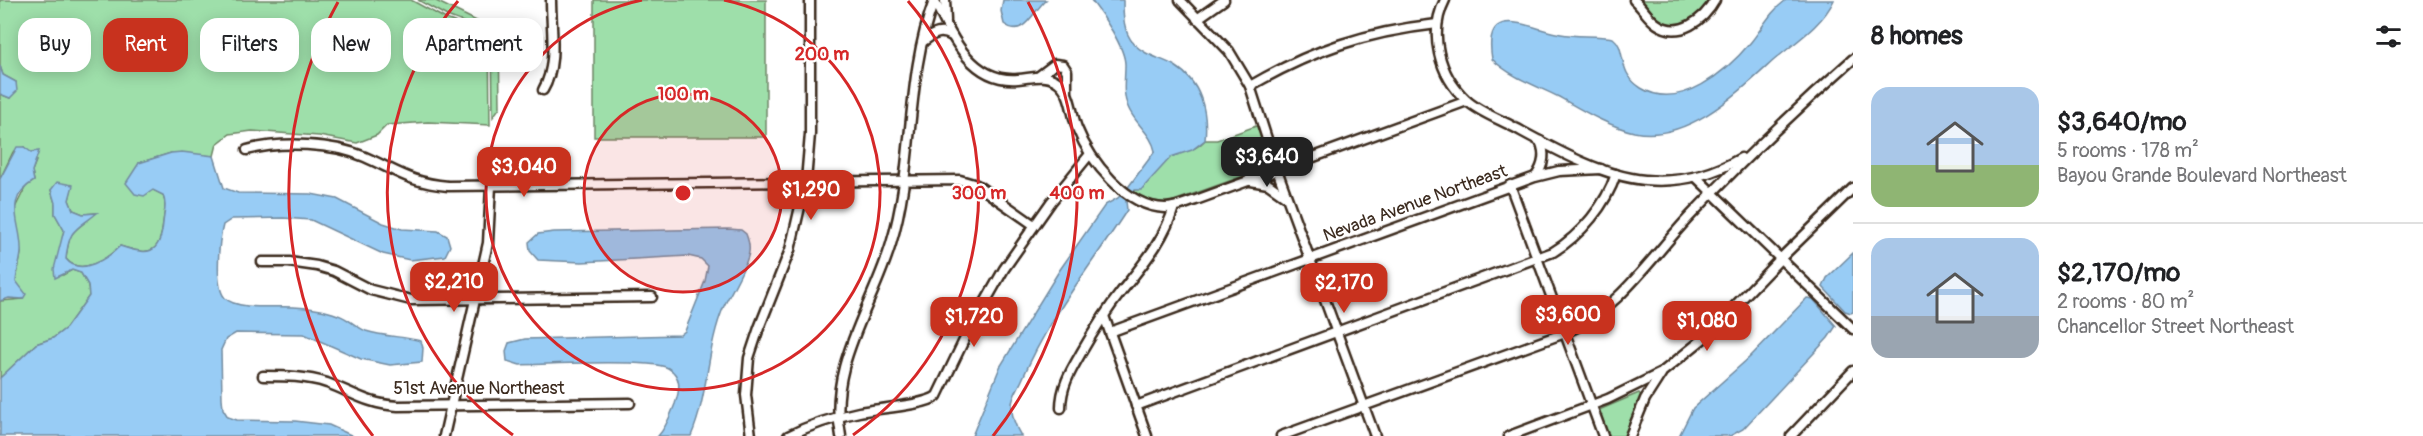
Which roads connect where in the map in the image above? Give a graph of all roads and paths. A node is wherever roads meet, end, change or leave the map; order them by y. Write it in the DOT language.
graph roads {
  1 [pos="551,0"];
  2 [pos="810,0"];
  3 [pos="934,0"];
  4 [pos="945,0"];
  5 [pos="1180,0"];
  6 [pos="1224,0"];
  7 [pos="1445,0"];
  8 [pos="1634,0"];
  9 [pos="1715,0"];
  10 [pos="1197,20"];
  11 [pos="946,24"];
  12 [pos="1437,24"];
  13 [pos="952,36"];
  14 [pos="924,41"];
  15 [pos="1853,59"];
  16 [pos="1039,76"];
  17 [pos="1250,86"];
  18 [pos="543,90"];
  19 [pos="1067,93"];
  20 [pos="1467,101"];
  21 [pos="1540,141"];
  22 [pos="1269,142"];
  23 [pos="247,150"];
  24 [pos="1752,152"];
  25 [pos="1090,154"];
  26 [pos="1601,169"];
  27 [pos="1277,170"];
  28 [pos="1616,174"];
  29 [pos="1535,177"];
  30 [pos="1696,177"];
  31 [pos="905,180"];
  32 [pos="806,181"];
  33 [pos="1248,181"];
  34 [pos="1510,185"];
  35 [pos="491,186"];
  36 [pos="1853,188"];
  37 [pos="1712,193"];
  38 [pos="1288,200"];
  39 [pos="1174,207"];
  40 [pos="1034,225"];
  41 [pos="1781,258"];
  42 [pos="1310,259"];
  43 [pos="1538,259"];
  44 [pos="262,262"];
  45 [pos="652,297"];
  46 [pos="475,300"];
  47 [pos="1104,316"];
  48 [pos="1853,329"];
  49 [pos="1110,332"];
  50 [pos="1337,332"];
  51 [pos="1565,333"];
  52 [pos="1853,371"];
  53 [pos="1661,373"];
  54 [pos="263,376"];
  55 [pos="630,403"];
  56 [pos="451,406"];
  57 [pos="1136,406"];
  58 [pos="1363,406"];
  59 [pos="1592,406"];
  60 [pos="1061,408"];
  61 [pos="839,417"];
  62 [pos="444,436"];
  63 [pos="751,436"];
  64 [pos="788,436"];
  65 [pos="841,436"];
  66 [pos="1147,436"];
  67 [pos="1281,436"];
  68 [pos="1375,436"];
  69 [pos="1509,436"];
  70 [pos="1603,436"];
  71 [pos="1630,436"];
  72 [pos="1791,436"];
  1 -- 18 [label="street"];
  2 -- 32 [label="street"];
  3 -- 11 [label="street"];
  3 -- 14 [label="street"];
  4 -- 11 [label="street"];
  5 -- 10 [label="street"];
  6 -- 10 [label="street"];
  7 -- 12 [label="street"];
  8 -- 9 [label="street"];
  10 -- 17 [label="street"];
  11 -- 13 [label="street"];
  12 -- 17 [label="street"];
  12 -- 20 [label="street"];
  13 -- 14 [label="street"];
  13 -- 16 [label="street"];
  14 -- 31 [label="street"];
  15 -- 24 [label="street"];
  16 -- 19 [label="street"];
  16 -- 19 [label="street"];
  17 -- 22 [label="street"];
  19 -- 25 [label="street"];
  20 -- 21 [label="street"];
  20 -- 27 [label="street"];
  21 -- 26 [label="street"];
  21 -- 29 [label="street"];
  22 -- 27 [label="street"];
  22 -- 33 [label="street"];
  23 -- 35 [label="street"];
  24 -- 30 [label="street"];
  24 -- 37 [label="street"];
  25 -- 39 [label="street"];
  25 -- 40 [label="street"];
  26 -- 28 [label="street"];
  26 -- 29 [label="street, Nevada Avenue Northeast"];
  27 -- 33 [label="street"];
  27 -- 38 [label="street"];
  28 -- 30 [label="street"];
  28 -- 43 [label="street"];
  29 -- 34 [label="street, Nevada Avenue Northeast"];
  30 -- 37 [label="street"];
  31 -- 32 [label="street"];
  31 -- 40 [label="street"];
  31 -- 61 [label="street"];
  32 -- 35 [label="street"];
  32 -- 63 [label="street"];
  33 -- 38 [label="street"];
  33 -- 39 [label="street"];
  34 -- 42 [label="street, Nevada Avenue Northeast"];
  34 -- 43 [label="street"];
  35 -- 46 [label="street"];
  36 -- 41 [label="street"];
  37 -- 41 [label="street"];
  37 -- 51 [label="street"];
  38 -- 42 [label="street"];
  39 -- 47 [label="street"];
  40 -- 61 [label="street"];
  41 -- 48 [label="street"];
  41 -- 53 [label="street"];
  42 -- 49 [label="street, Nevada Avenue Northeast"];
  42 -- 50 [label="street"];
  43 -- 50 [label="street"];
  43 -- 51 [label="street"];
  44 -- 46 [label="street"];
  45 -- 46 [label="street"];
  46 -- 56 [label="street"];
  47 -- 49 [label="street"];
  47 -- 60 [label="street"];
  49 -- 57 [label="street"];
  50 -- 57 [label="street"];
  50 -- 58 [label="street"];
  51 -- 58 [label="street"];
  51 -- 59 [label="street"];
  52 -- 72 [label="street"];
  53 -- 59 [label="street"];
  53 -- 71 [label="street"];
  54 -- 56 [label="street, 51st Avenue Northeast"];
  55 -- 56 [label="street, 51st Avenue Northeast"];
  56 -- 62 [label="street"];
  57 -- 66 [label="street"];
  58 -- 67 [label="street"];
  58 -- 68 [label="street"];
  59 -- 69 [label="street"];
  59 -- 70 [label="street"];
  61 -- 64 [label="street"];
  61 -- 65 [label="street"];
}
